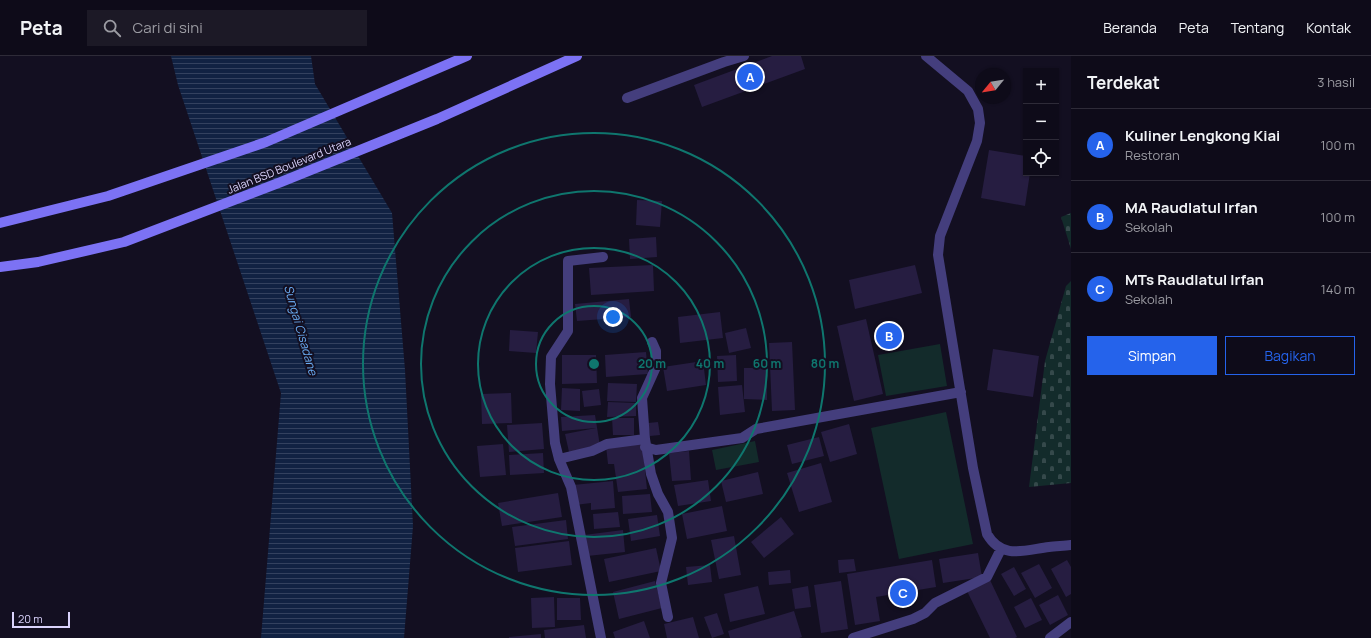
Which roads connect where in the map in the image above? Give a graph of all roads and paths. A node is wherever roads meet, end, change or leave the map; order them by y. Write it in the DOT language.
graph roads {
  1 [pos="467,56"];
  2 [pos="577,56"];
  3 [pos="744,56"];
  4 [pos="926,56"];
  5 [pos="627,98"];
  6 [pos="0,223"];
  7 [pos="602,257"];
  8 [pos="0,267"];
  9 [pos="652,342"];
  10 [pos="961,392"];
  11 [pos="645,443"];
  12 [pos="559,458"];
  13 [pos="1071,545"];
  14 [pos="1001,549"];
  15 [pos="668,617"];
  16 [pos="1071,622"];
  17 [pos="601,638"];
  18 [pos="853,638"];
  19 [pos="1050,638"];
  1 -- 6 [label="main road"];
  2 -- 8 [label="main road, Jalan BSD Boulevard Utara"];
  3 -- 5 [label="street"];
  4 -- 10 [label="street"];
  7 -- 12 [label="street"];
  9 -- 11 [label="street"];
  10 -- 11 [label="street"];
  10 -- 14 [label="street"];
  11 -- 12 [label="street"];
  11 -- 15 [label="street"];
  12 -- 17 [label="street"];
  13 -- 14 [label="street"];
  14 -- 18 [label="street"];
  16 -- 19 [label="street"];
}
